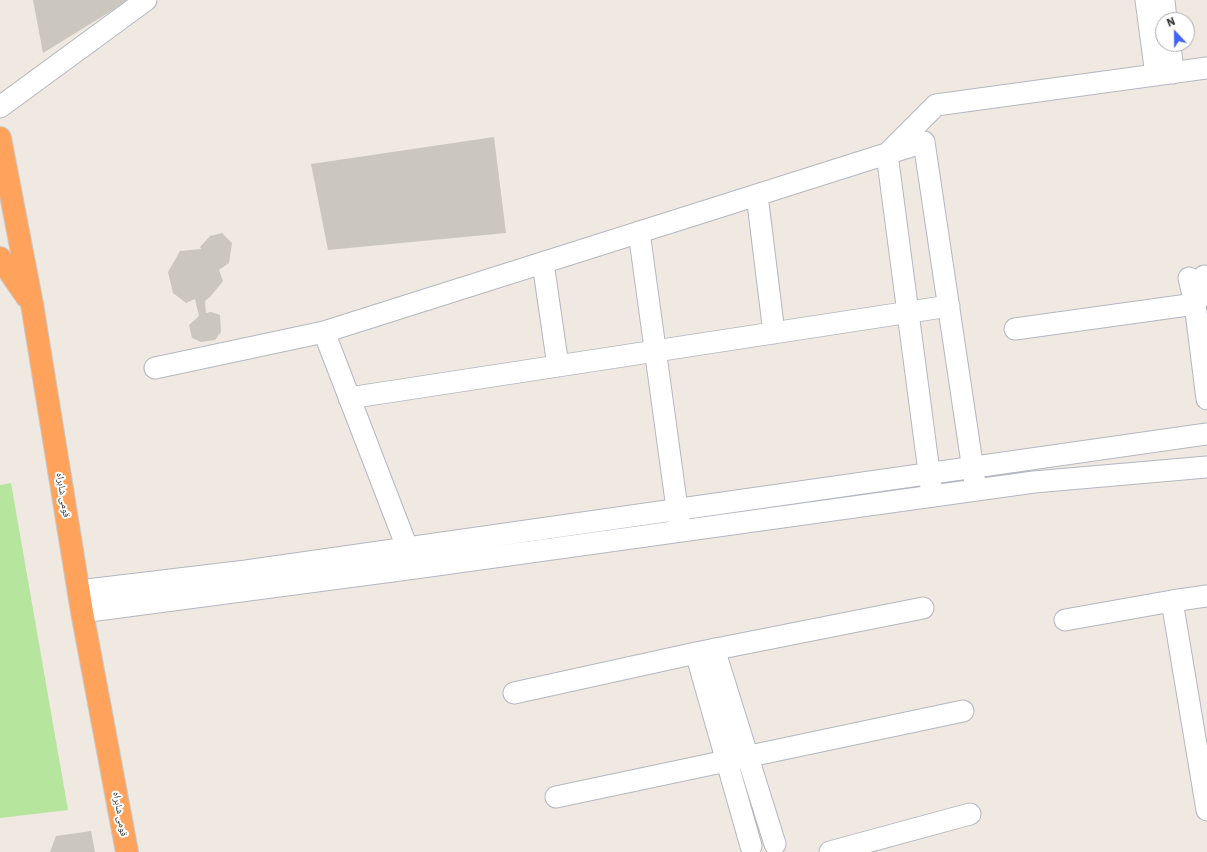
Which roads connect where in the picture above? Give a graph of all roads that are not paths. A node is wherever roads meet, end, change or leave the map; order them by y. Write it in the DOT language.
graph roads {
  1 [pos="146,0"];
  2 [pos="1146,0"];
  3 [pos="1164,0"];
  4 [pos="1165,12"];
  5 [pos="1169,52"];
  6 [pos="1207,68"];
  7 [pos="1165,74"];
  8 [pos="0,107"];
  9 [pos="0,138"];
  10 [pos="887,154"];
  11 [pos="757,195"];
  12 [pos="639,232"];
  13 [pos="0,258"];
  14 [pos="543,263"];
  15 [pos="1199,288"];
  16 [pos="32,304"];
  17 [pos="949,306"];
  18 [pos="907,312"];
  19 [pos="1015,329"];
  20 [pos="324,332"];
  21 [pos="774,333"];
  22 [pos="656,351"];
  23 [pos="558,366"];
  24 [pos="155,368"];
  25 [pos="349,398"];
  26 [pos="1207,399"];
  27 [pos="1207,434"];
  28 [pos="972,468"];
  29 [pos="1207,468"];
  30 [pos="929,474"];
  31 [pos="976,490"];
  32 [pos="932,496"];
  33 [pos="677,509"];
  34 [pos="680,531"];
  35 [pos="407,548"];
  36 [pos="415,568"];
  37 [pos="79,590"];
  38 [pos="1207,596"];
  39 [pos="1172,601"];
  40 [pos="923,608"];
  41 [pos="82,612"];
  42 [pos="1065,620"];
  43 [pos="705,651"];
  44 [pos="514,693"];
  45 [pos="963,711"];
  46 [pos="748,756"];
  47 [pos="727,761"];
  48 [pos="556,797"];
  49 [pos="1207,810"];
  50 [pos="970,814"];
  51 [pos="779,848"];
  52 [pos="747,849"];
  53 [pos="126,852"];
  54 [pos="830,852"];
  1 -- 8 [label="street"];
  2 -- 7 [label="street"];
  3 -- 4 [label="street"];
  5 -- 7 [label="street"];
  6 -- 7 [label="street"];
  7 -- 10 [label="street"];
  9 -- 16 [label="highway, قومی شاہراہ"];
  10 -- 11 [label="street"];
  10 -- 17 [label="street"];
  10 -- 18 [label="street"];
  11 -- 12 [label="street"];
  11 -- 21 [label="street"];
  12 -- 14 [label="street"];
  12 -- 22 [label="street"];
  13 -- 16 [label="highway"];
  14 -- 20 [label="street"];
  14 -- 23 [label="street"];
  15 -- 19 [label="street"];
  15 -- 26 [label="street"];
  16 -- 37 [label="highway, قومی شاہراہ"];
  17 -- 18 [label="street"];
  17 -- 28 [label="street"];
  18 -- 21 [label="street"];
  18 -- 30 [label="street"];
  20 -- 24 [label="street"];
  20 -- 25 [label="street"];
  21 -- 22 [label="street"];
  22 -- 23 [label="street"];
  22 -- 33 [label="street"];
  23 -- 25 [label="street"];
  25 -- 35 [label="street"];
  27 -- 28 [label="street"];
  28 -- 30 [label="street"];
  28 -- 31 [label="street"];
  29 -- 31 [label="street"];
  30 -- 32 [label="street"];
  30 -- 33 [label="street"];
  31 -- 32 [label="street"];
  32 -- 34 [label="street"];
  33 -- 34 [label="street"];
  33 -- 35 [label="street"];
  34 -- 36 [label="street"];
  35 -- 36 [label="street"];
  35 -- 37 [label="street"];
  36 -- 41 [label="street"];
  37 -- 41 [label="highway, قومی شاہراہ"];
  38 -- 39 [label="street"];
  39 -- 42 [label="street"];
  39 -- 49 [label="street"];
  40 -- 43 [label="street"];
  41 -- 53 [label="highway, قومی شاہراہ"];
  43 -- 44 [label="street"];
  43 -- 46 [label="street"];
  43 -- 47 [label="street"];
  45 -- 46 [label="street"];
  46 -- 47 [label="street"];
  46 -- 51 [label="street"];
  47 -- 48 [label="street"];
  47 -- 52 [label="street"];
  50 -- 54 [label="street"];
  51 -- 52 [label="street"];
}
